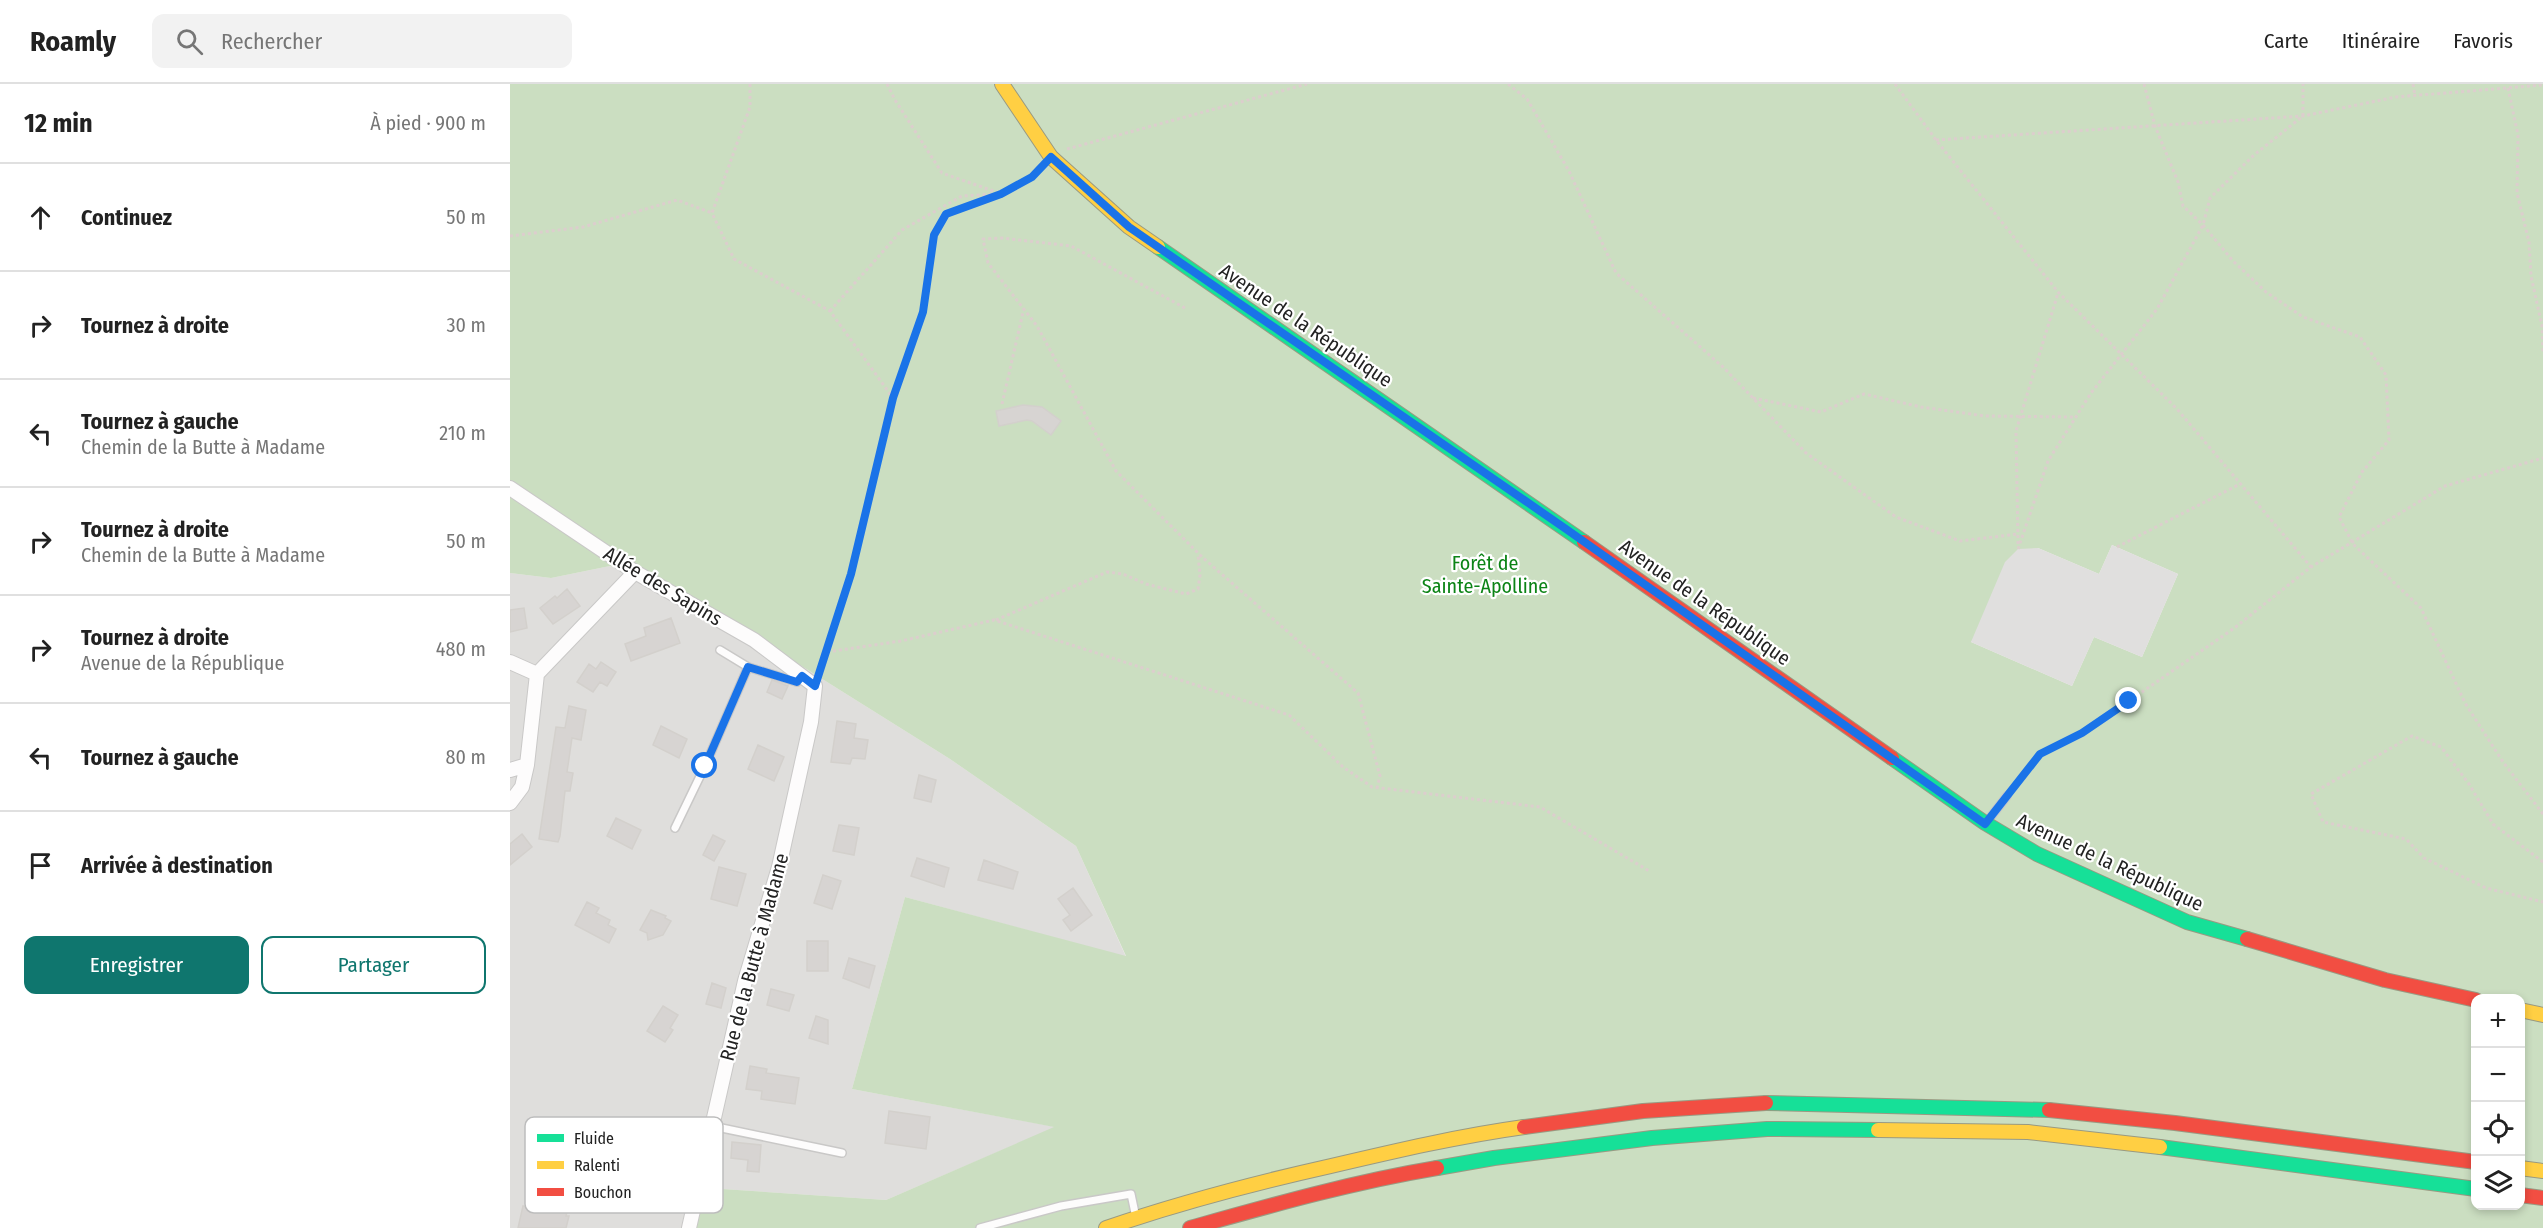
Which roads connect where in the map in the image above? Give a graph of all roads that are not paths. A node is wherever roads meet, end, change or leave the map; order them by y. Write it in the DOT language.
graph roads {
  1 [pos="1002,84"];
  2 [pos="510,488"];
  3 [pos="635,572"];
  4 [pos="720,650"];
  5 [pos="510,662"];
  6 [pos="748,667"];
  7 [pos="537,674"];
  8 [pos="802,676"];
  9 [pos="815,686"];
  10 [pos="527,765"];
  11 [pos="510,770"];
  12 [pos="2007,796"];
  13 [pos="510,803"];
  14 [pos="1985,824"];
  15 [pos="675,828"];
  16 [pos="2471,999"];
  17 [pos="2525,1011"];
  18 [pos="2543,1015"];
  19 [pos="714,1117"];
  20 [pos="723,1128"];
  21 [pos="842,1153"];
  22 [pos="2471,1161"];
  23 [pos="2525,1169"];
  24 [pos="2543,1171"];
  25 [pos="2471,1188"];
  26 [pos="2525,1196"];
  27 [pos="2543,1198"];
  28 [pos="692,1213"];
  29 [pos="1135,1218"];
  30 [pos="689,1228"];
  31 [pos="980,1228"];
  32 [pos="1106,1228"];
  33 [pos="1190,1228"];
  1 -- 14 [label="main road, Avenue de la République"];
  2 -- 3 [label="street, Allée des Sapins"];
  3 -- 7 [label="street"];
  3 -- 8 [label="street, Allée des Sapins"];
  4 -- 6 [label="lane"];
  5 -- 7 [label="street"];
  6 -- 8 [label="lane"];
  6 -- 15 [label="lane"];
  7 -- 10 [label="street"];
  8 -- 9 [label="street, Allée des Sapins"];
  9 -- 19 [label="street, Rue de la Butte à Madame"];
  10 -- 11 [label="street"];
  10 -- 13 [label="street"];
  12 -- 14 [label="lane"];
  14 -- 16 [label="main road, Avenue de la République"];
  17 -- 18 [label="main road"];
  20 -- 21 [label="lane"];
  22 -- 29 [label="main road"];
  23 -- 24 [label="main road"];
  25 -- 33 [label="main road"];
  26 -- 27 [label="main road"];
  28 -- 30 [label="street, Rue de la Butte à Madame"];
  29 -- 31 [label="lane"];
  29 -- 32 [label="main road"];
}
